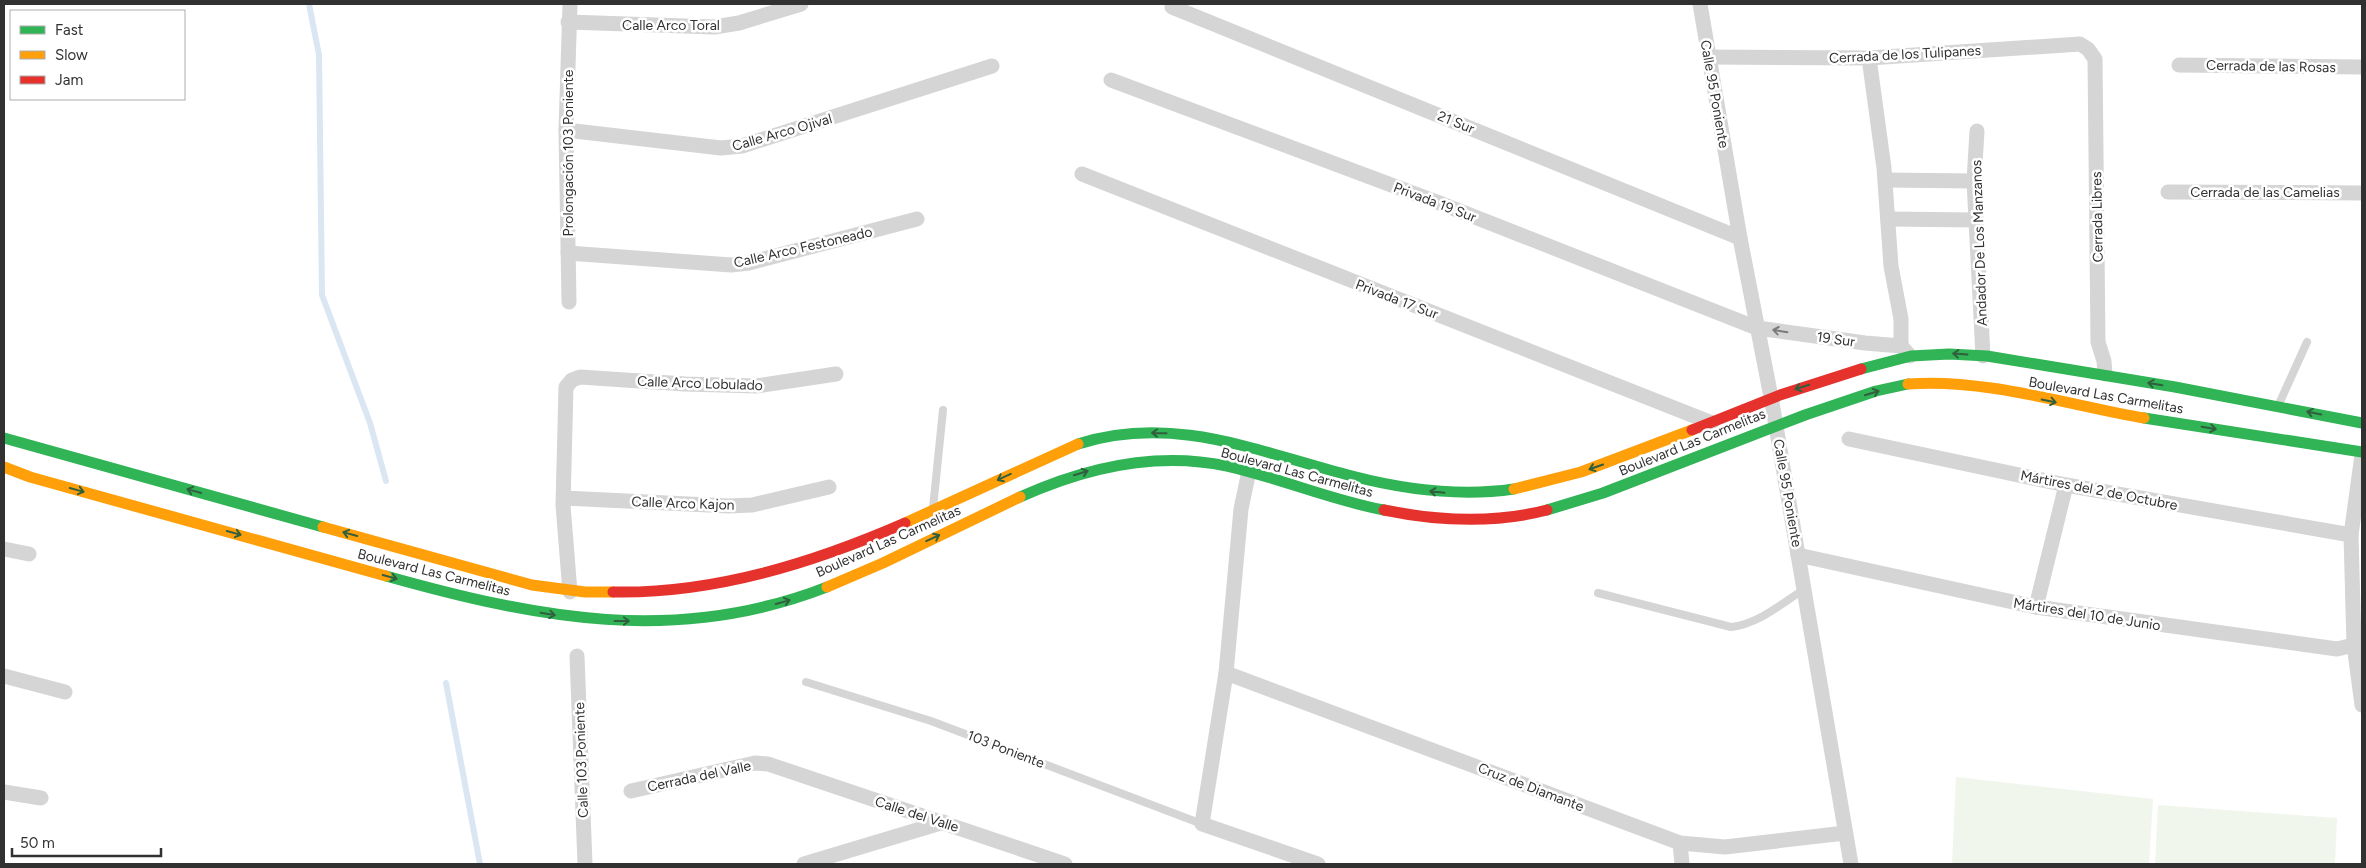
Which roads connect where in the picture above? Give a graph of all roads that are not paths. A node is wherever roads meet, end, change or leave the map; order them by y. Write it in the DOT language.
graph roads {
  1 [pos="570,4"];
  2 [pos="801,4"];
  3 [pos="1700,4"];
  4 [pos="1172,6"];
  5 [pos="568,22"];
  6 [pos="1709,56"];
  7 [pos="1869,58"];
  8 [pos="2095,59"];
  9 [pos="2179,65"];
  10 [pos="992,66"];
  11 [pos="2362,67"];
  12 [pos="1111,80"];
  13 [pos="566,130"];
  14 [pos="1976,131"];
  15 [pos="1082,174"];
  16 [pos="1886,180"];
  17 [pos="1974,181"];
  18 [pos="2168,192"];
  19 [pos="2362,193"];
  20 [pos="1888,218"];
  21 [pos="917,219"];
  22 [pos="1976,220"];
  23 [pos="1740,238"];
  24 [pos="568,253"];
  25 [pos="570,302"];
  26 [pos="1757,328"];
  27 [pos="2307,342"];
  28 [pos="1906,351"];
  29 [pos="1983,356"];
  30 [pos="836,374"];
  31 [pos="2105,374"];
  32 [pos="1771,397"];
  33 [pos="2278,406"];
  34 [pos="942,410"];
  35 [pos="1712,423"];
  36 [pos="2362,423"];
  37 [pos="1776,424"];
  38 [pos="1192,435"];
  39 [pos="4,438"];
  40 [pos="1849,439"];
  41 [pos="2362,454"];
  42 [pos="1193,460"];
  43 [pos="4,467"];
  44 [pos="1249,471"];
  45 [pos="2066,485"];
  46 [pos="829,487"];
  47 [pos="564,498"];
  48 [pos="932,511"];
  49 [pos="2351,535"];
  50 [pos="4,549"];
  51 [pos="29,554"];
  52 [pos="1798,555"];
  53 [pos="1804,590"];
  54 [pos="570,592"];
  55 [pos="1598,593"];
  56 [pos="2036,607"];
  57 [pos="2358,644"];
  58 [pos="577,656"];
  59 [pos="1226,673"];
  60 [pos="4,676"];
  61 [pos="806,682"];
  62 [pos="65,692"];
  63 [pos="2362,705"];
  64 [pos="768,764"];
  65 [pos="631,791"];
  66 [pos="4,792"];
  67 [pos="41,798"];
  68 [pos="944,822"];
  69 [pos="1202,824"];
  70 [pos="1845,833"];
  71 [pos="1680,843"];
  72 [pos="585,864"];
  73 [pos="804,864"];
  74 [pos="1065,864"];
  75 [pos="1318,864"];
  76 [pos="1682,864"];
  77 [pos="1851,864"];
  1 -- 5 [label="street, Prolongación 103 Poniente"];
  2 -- 5 [label="street, Calle Arco Toral"];
  3 -- 6 [label="street, Calle 95 Poniente"];
  4 -- 23 [label="street, 21 Sur"];
  5 -- 13 [label="street, Prolongación 103 Poniente"];
  6 -- 7 [label="street, Cerrada de los Tulipanes"];
  6 -- 23 [label="street, Calle 95 Poniente"];
  7 -- 8 [label="street, Cerrada de los Tulipanes"];
  7 -- 16 [label="street"];
  8 -- 31 [label="street, Cerrada Libres"];
  9 -- 11 [label="street, Cerrada de las Rosas"];
  10 -- 13 [label="street, Calle Arco Ojival"];
  12 -- 26 [label="street, Privada 19 Sur"];
  13 -- 24 [label="street, Prolongación 103 Poniente"];
  14 -- 17 [label="street, Andador De Los Manzanos"];
  15 -- 35 [label="street, Privada 17 Sur"];
  16 -- 17 [label="street"];
  16 -- 20 [label="street"];
  17 -- 22 [label="street, Andador De Los Manzanos"];
  18 -- 19 [label="street, Cerrada de las Camelias"];
  20 -- 22 [label="street"];
  20 -- 28 [label="street"];
  21 -- 24 [label="street, Calle Arco Festoneado"];
  22 -- 29 [label="street, Andador De Los Manzanos"];
  23 -- 26 [label="street, Calle 95 Poniente"];
  24 -- 25 [label="street, Prolongación 103 Poniente"];
  28 -- 26 [label="street, 19 Sur, one-way"];
  26 -- 32 [label="street, Calle 95 Poniente"];
  27 -- 33 [label="lane"];
  29 -- 28 [label="main road, Boulevard Las Carmelitas, one-way"];
  28 -- 32 [label="main road, Boulevard Las Carmelitas, one-way"];
  29 -- 31 [label="main road, Boulevard Las Carmelitas"];
  30 -- 47 [label="street, Calle Arco Lobulado"];
  33 -- 31 [label="main road, Boulevard Las Carmelitas, one-way"];
  32 -- 35 [label="main road, Boulevard Las Carmelitas"];
  32 -- 37 [label="street, Calle 95 Poniente"];
  36 -- 33 [label="main road, Boulevard Las Carmelitas, one-way"];
  34 -- 48 [label="lane"];
  35 -- 38 [label="main road, Boulevard Las Carmelitas, one-way"];
  37 -- 41 [label="main road, Boulevard Las Carmelitas, one-way"];
  37 -- 44 [label="main road, Boulevard Las Carmelitas"];
  37 -- 52 [label="street, Calle 95 Poniente"];
  38 -- 42 [label="main road"];
  38 -- 48 [label="main road, Boulevard Las Carmelitas, one-way"];
  54 -- 39 [label="main road, Boulevard Las Carmelitas, one-way"];
  40 -- 45 [label="street, Mártires del 2 de Octubre"];
  41 -- 49 [label="street"];
  43 -- 42 [label="main road, Boulevard Las Carmelitas, one-way"];
  42 -- 44 [label="main road, Boulevard Las Carmelitas"];
  44 -- 59 [label="street"];
  45 -- 49 [label="street, Mártires del 2 de Octubre"];
  45 -- 56 [label="street"];
  46 -- 47 [label="street, Calle Arco Kajon"];
  47 -- 54 [label="street"];
  48 -- 54 [label="main road, Boulevard Las Carmelitas"];
  49 -- 57 [label="street"];
  50 -- 51 [label="street"];
  52 -- 53 [label="street, Calle 95 Poniente"];
  52 -- 56 [label="street, Mártires del 10 de Junio"];
  53 -- 55 [label="lane"];
  53 -- 70 [label="street, Calle 95 Poniente"];
  56 -- 57 [label="street, Mártires del 10 de Junio"];
  57 -- 63 [label="street"];
  58 -- 72 [label="street, Calle 103 Poniente"];
  59 -- 69 [label="street"];
  59 -- 71 [label="street, Cruz de Diamante"];
  60 -- 62 [label="street"];
  61 -- 69 [label="lane, 103 Poniente"];
  64 -- 65 [label="street, Cerrada del Valle"];
  64 -- 68 [label="street, Calle del Valle"];
  66 -- 67 [label="street"];
  68 -- 73 [label="street"];
  68 -- 74 [label="street, Calle del Valle"];
  69 -- 75 [label="street"];
  70 -- 71 [label="street, Cruz de Diamante"];
  70 -- 77 [label="street, Calle 95 Poniente"];
  71 -- 76 [label="street"];
}
